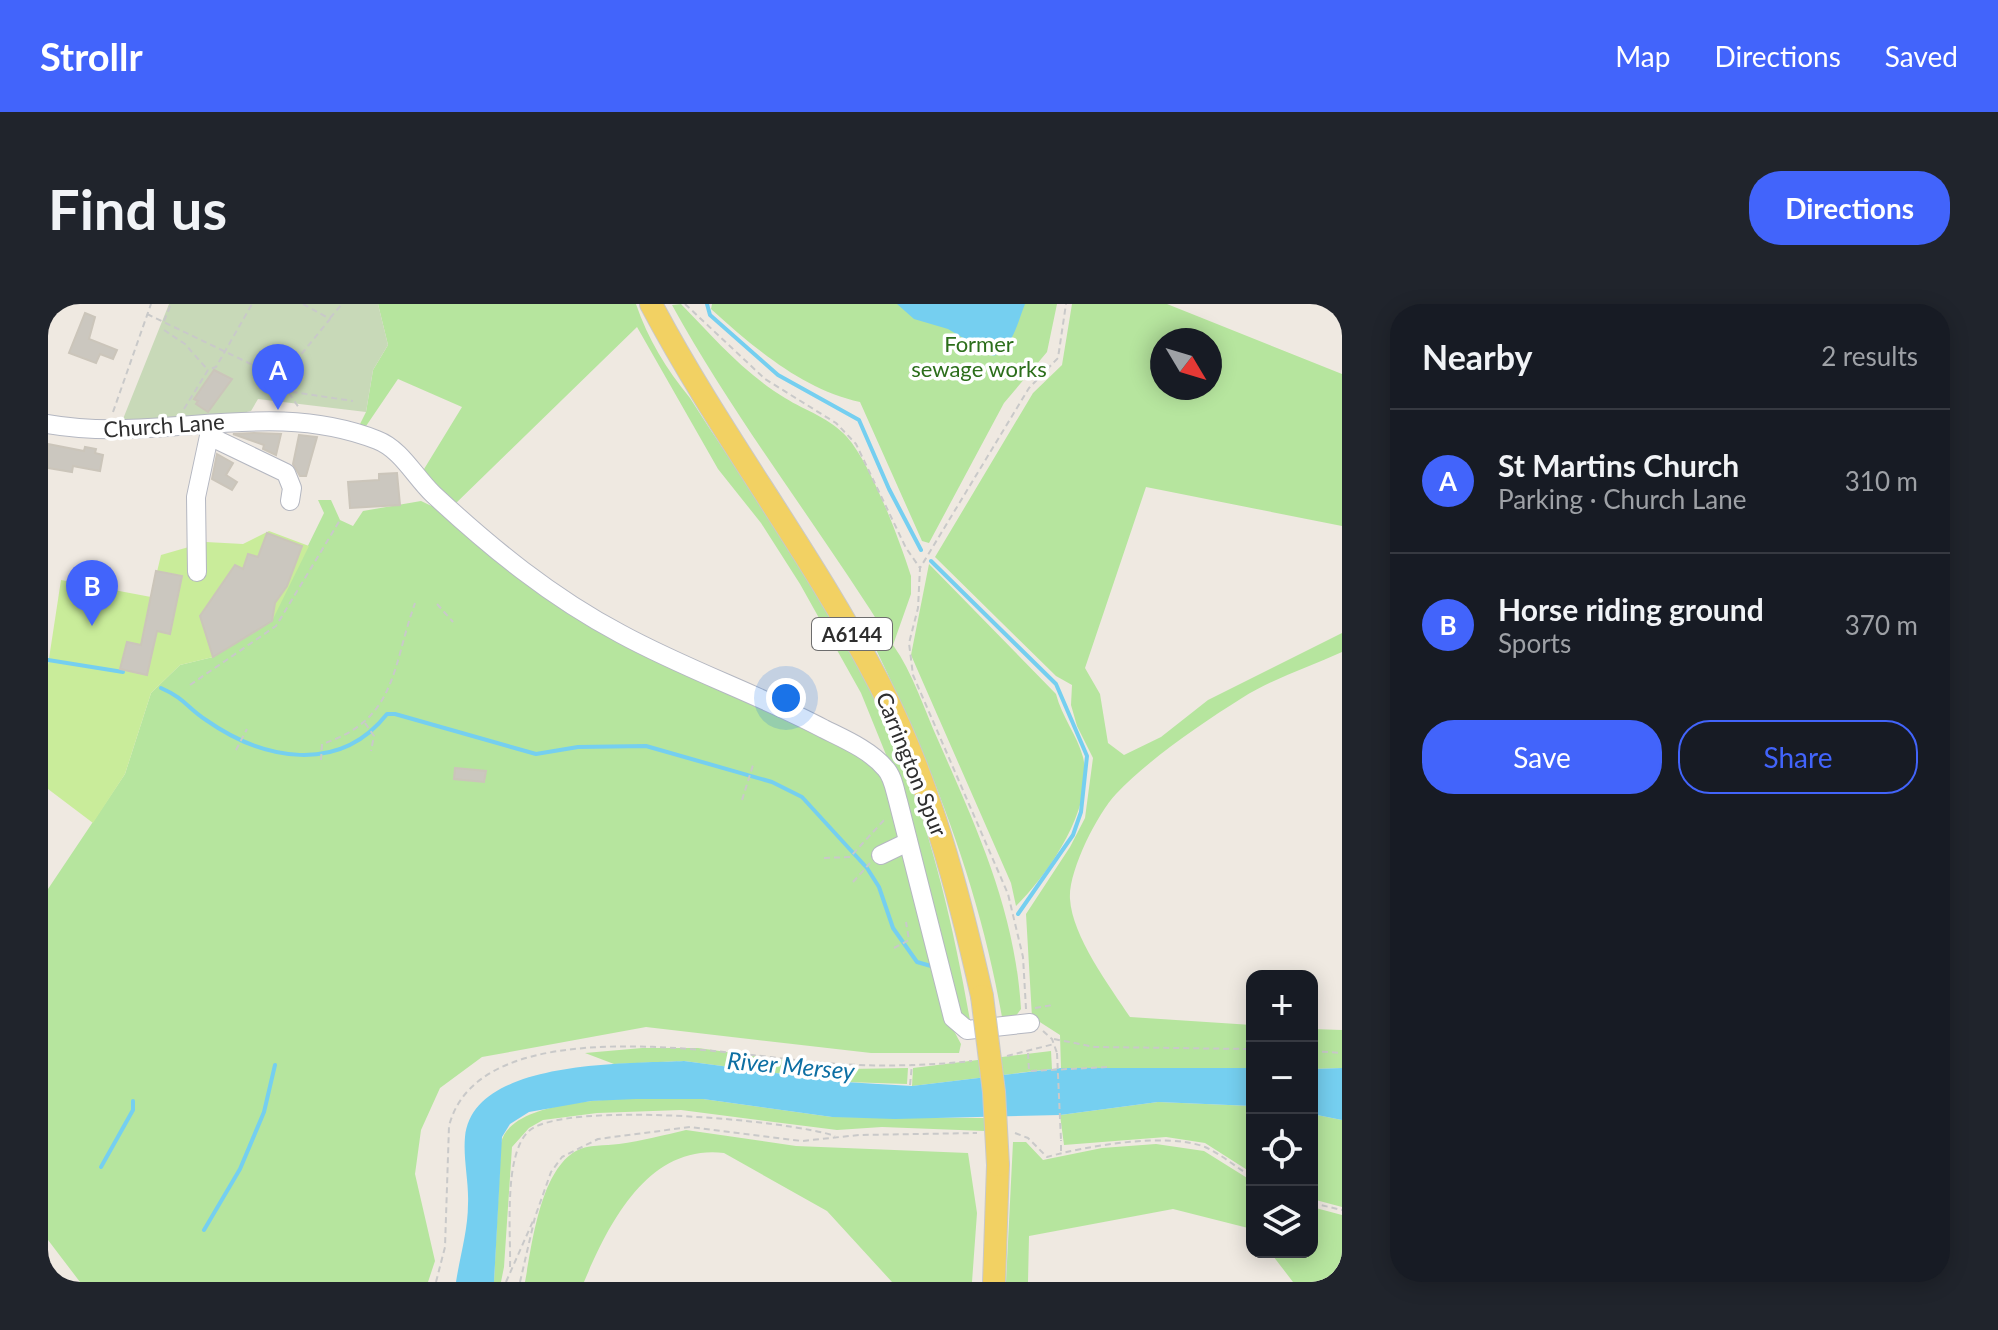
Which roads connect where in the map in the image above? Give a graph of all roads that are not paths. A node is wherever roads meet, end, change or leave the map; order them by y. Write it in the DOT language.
graph roads {
  1 [pos="651,304"];
  2 [pos="48,424"];
  3 [pos="210,430"];
  4 [pos="290,501"];
  5 [pos="197,572"];
  6 [pos="908,842"];
  7 [pos="875,859"];
  8 [pos="1028,1016"];
  9 [pos="994,1282"];
  1 -- 9 [label="main road, Carrington Spur / A6144, bridge"];
  2 -- 3 [label="street, Church Lane"];
  3 -- 4 [label="street"];
  3 -- 5 [label="street"];
  3 -- 6 [label="street, Church Lane"];
  6 -- 7 [label="street"];
  6 -- 8 [label="street, Church Lane"];
}
